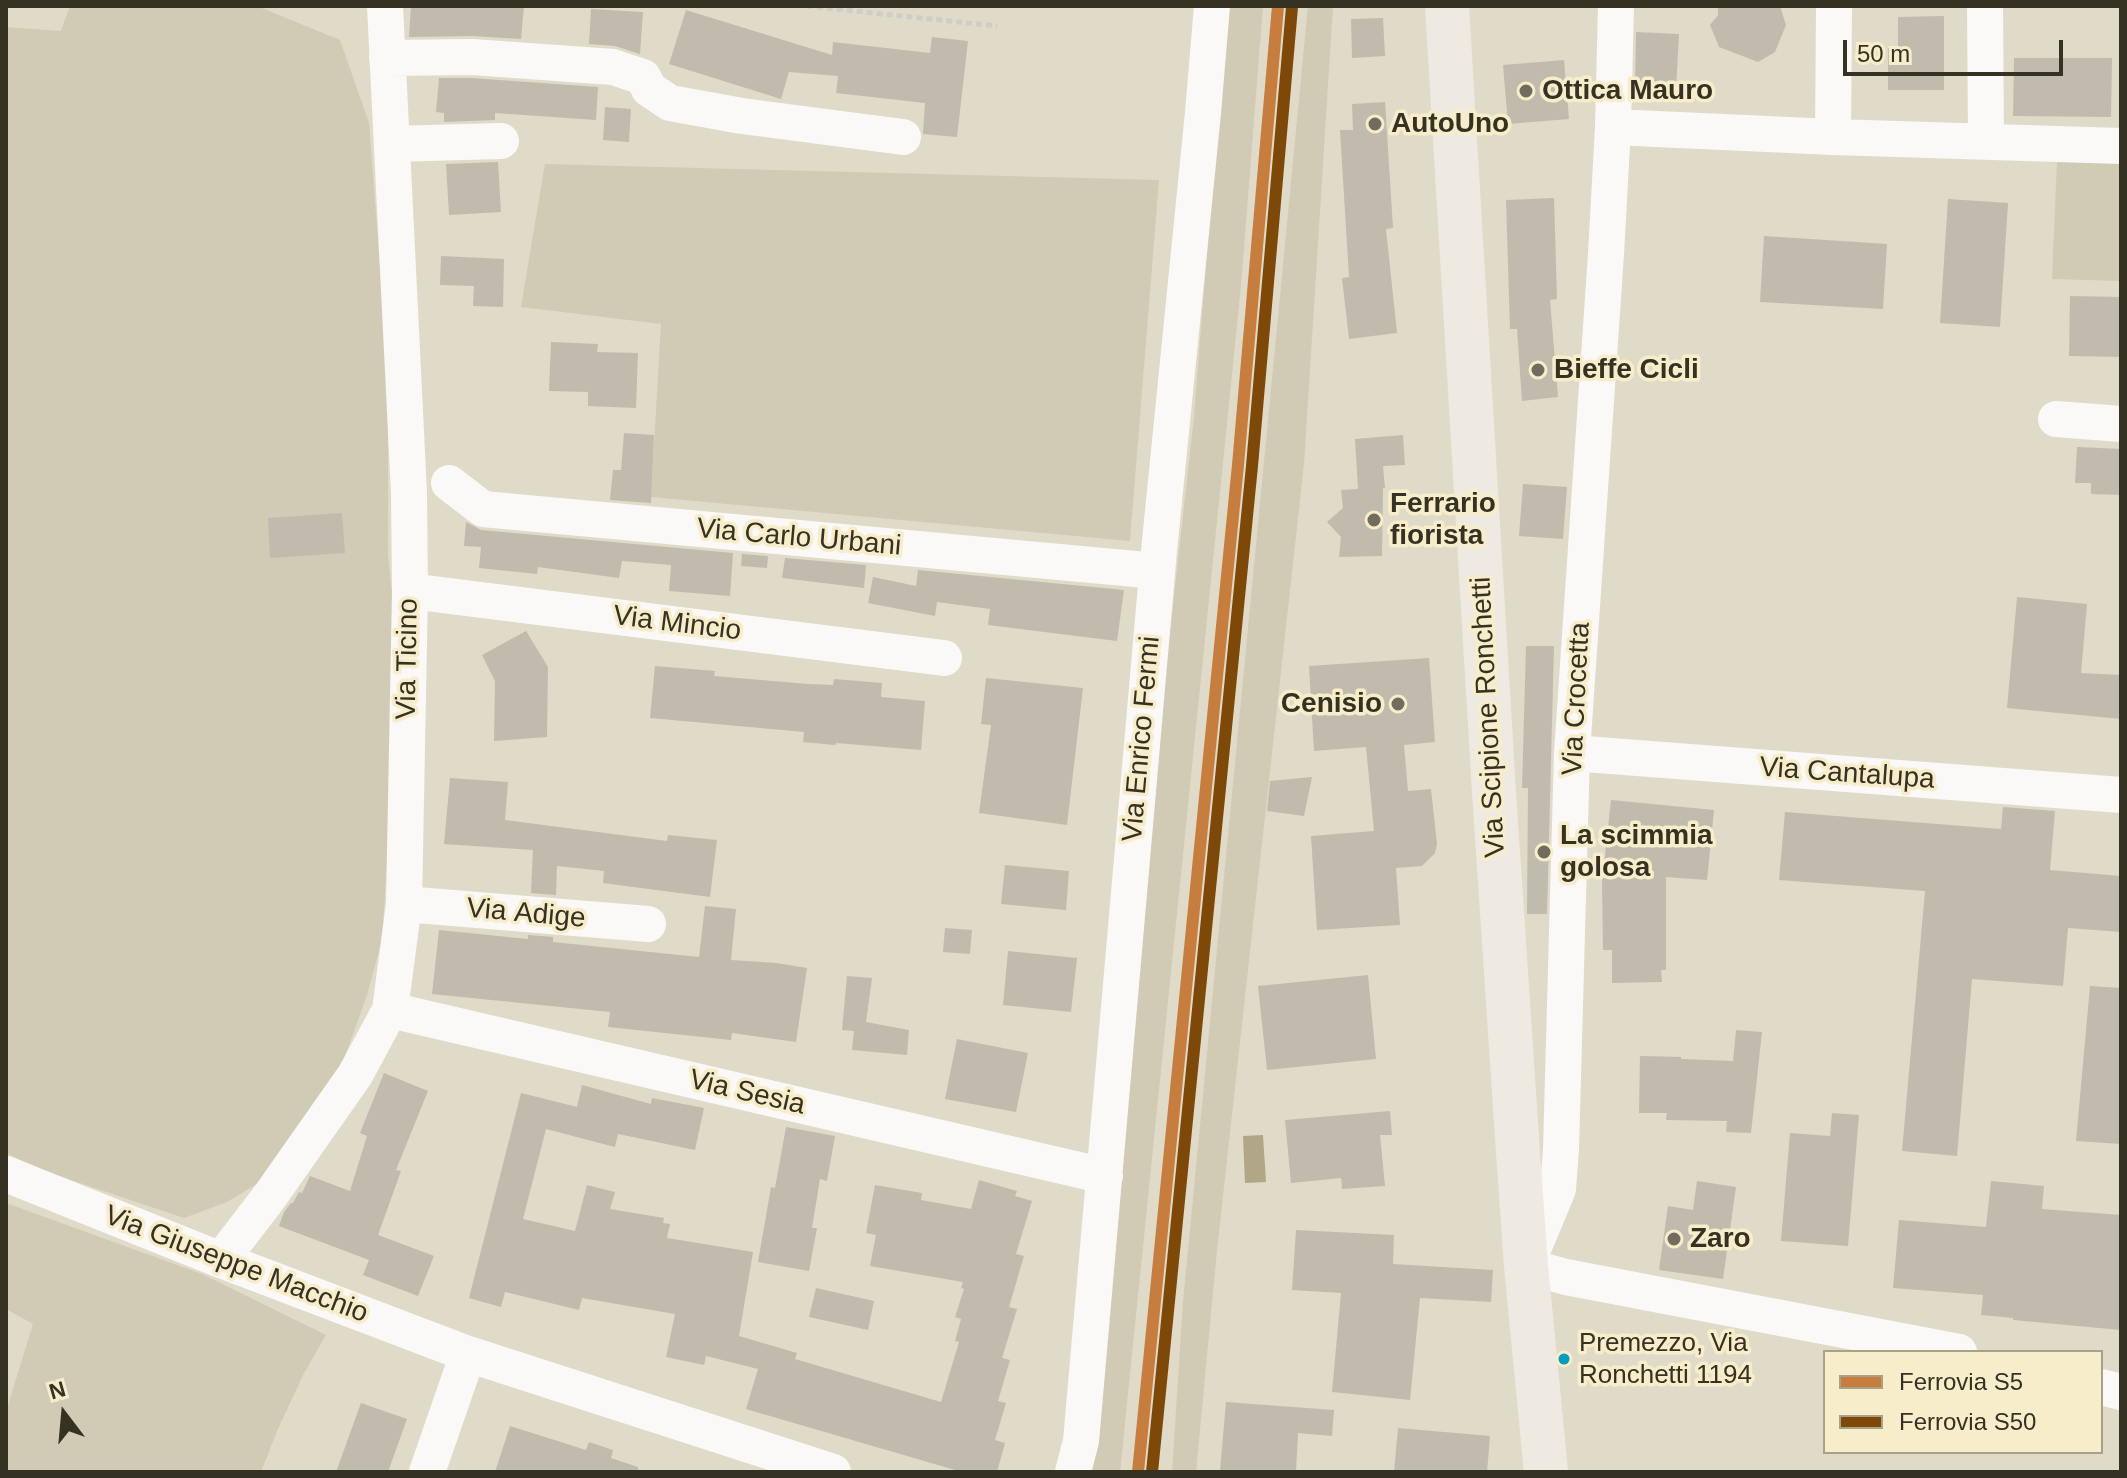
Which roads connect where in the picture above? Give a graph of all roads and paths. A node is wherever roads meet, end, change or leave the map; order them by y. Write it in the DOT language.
graph roads {
  1 [pos="385,6"];
  2 [pos="807,6"];
  3 [pos="1212,6"];
  4 [pos="1447,6"];
  5 [pos="1616,6"];
  6 [pos="1834,6"];
  7 [pos="1985,6"];
  8 [pos="997,26"];
  9 [pos="387,58"];
  10 [pos="1613,127"];
  11 [pos="903,137"];
  12 [pos="1833,137"];
  13 [pos="501,141"];
  14 [pos="1986,141"];
  15 [pos="392,144"];
  16 [pos="2121,146"];
  17 [pos="2056,419"];
  18 [pos="2121,424"];
  19 [pos="449,483"];
  20 [pos="1157,571"];
  21 [pos="410,591"];
  22 [pos="944,658"];
  23 [pos="1572,753"];
  24 [pos="2121,795"];
  25 [pos="404,904"];
  26 [pos="648,924"];
  27 [pos="390,1010"];
  28 [pos="6,1174"];
  29 [pos="1105,1176"];
  30 [pos="221,1260"];
  31 [pos="1526,1266"];
  32 [pos="1949,1350"];
  33 [pos="468,1354"];
  34 [pos="1543,1428"];
  35 [pos="427,1472"];
  36 [pos="833,1472"];
  37 [pos="1073,1472"];
  38 [pos="1546,1472"];
  39 [pos="1555,1472"];
  1 -- 9 [label="street, Via Ticino"];
  2 -- 8 [label="path"];
  3 -- 20 [label="street, Via Enrico Fermi"];
  4 -- 31 [label="main road, Via Scipione Ronchetti"];
  5 -- 10 [label="street, Via Crocetta"];
  6 -- 12 [label="street"];
  7 -- 14 [label="street"];
  9 -- 11 [label="street"];
  9 -- 15 [label="street, Via Ticino"];
  10 -- 12 [label="street"];
  10 -- 23 [label="street, Via Crocetta"];
  12 -- 14 [label="street"];
  13 -- 15 [label="street"];
  14 -- 16 [label="street"];
  15 -- 21 [label="street, Via Ticino"];
  17 -- 18 [label="street"];
  19 -- 20 [label="street, Via Carlo Urbani"];
  20 -- 29 [label="street, Via Enrico Fermi"];
  21 -- 22 [label="street, Via Mincio"];
  21 -- 25 [label="street, Via Ticino"];
  23 -- 24 [label="street, Via Cantalupa"];
  23 -- 31 [label="street, Via Crocetta"];
  25 -- 26 [label="street, Via Adige"];
  25 -- 27 [label="street, Via Ticino"];
  27 -- 29 [label="street, Via Sesia"];
  27 -- 30 [label="street, Via Ticino"];
  28 -- 30 [label="street, Via Giuseppe Macchio"];
  29 -- 37 [label="street, Via Enrico Fermi"];
  30 -- 33 [label="street, Via Giuseppe Macchio"];
  31 -- 32 [label="street"];
  31 -- 34 [label="main road, Via Scipione Ronchetti"];
  33 -- 35 [label="street"];
  33 -- 36 [label="street, Via Giuseppe Macchio"];
  34 -- 38 [label="main road, Via Scipione Ronchetti"];
  34 -- 39 [label="main road, Via Scipione Ronchetti"];
}
